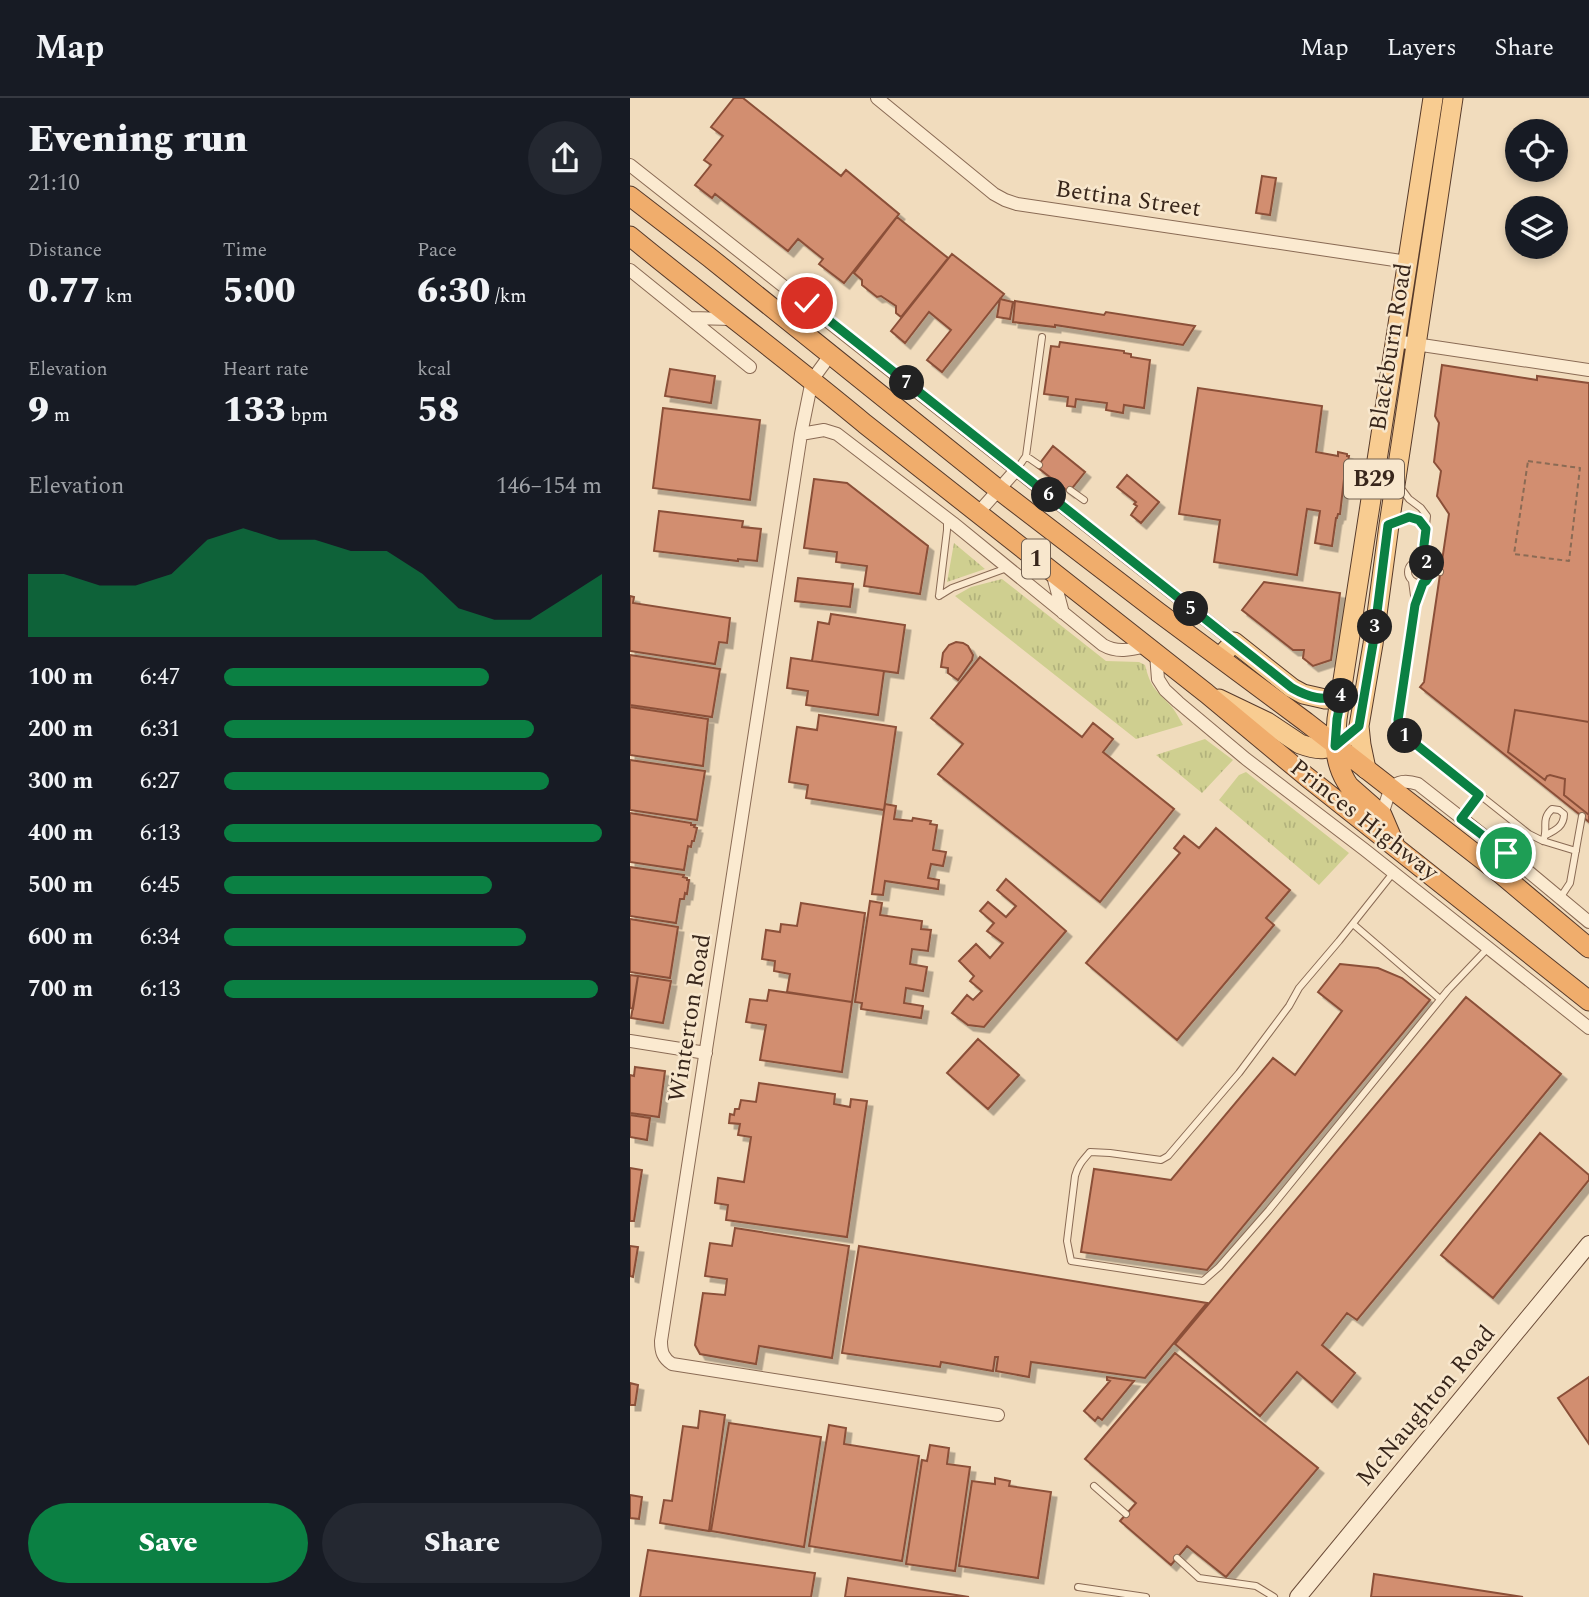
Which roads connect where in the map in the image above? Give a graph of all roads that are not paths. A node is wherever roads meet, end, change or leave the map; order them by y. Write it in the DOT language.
graph roads {
  1 [pos="877,98"];
  2 [pos="1433,98"];
  3 [pos="1453,98"];
  4 [pos="630,165"];
  5 [pos="630,197"];
  6 [pos="630,236"];
  7 [pos="1408,262"];
  8 [pos="630,270"];
  9 [pos="690,318"];
  10 [pos="732,319"];
  11 [pos="1042,337"];
  12 [pos="1395,341"];
  13 [pos="1416,344"];
  14 [pos="831,354"];
  15 [pos="750,367"];
  16 [pos="1589,370"];
  17 [pos="811,380"];
  18 [pos="801,435"];
  19 [pos="1026,456"];
  20 [pos="1039,465"];
  21 [pos="1017,469"];
  22 [pos="1395,480"];
  23 [pos="948,489"];
  24 [pos="999,490"];
  25 [pos="1070,490"];
  26 [pos="1084,500"];
  27 [pos="978,513"];
  28 [pos="950,521"];
  29 [pos="1388,525"];
  30 [pos="1426,529"];
  31 [pos="1424,545"];
  32 [pos="1414,562"];
  33 [pos="1428,566"];
  34 [pos="1009,568"];
  35 [pos="1052,572"];
  36 [pos="1412,581"];
  37 [pos="1426,581"];
  38 [pos="1157,582"];
  39 [pos="1142,599"];
  40 [pos="1415,605"];
  41 [pos="1063,613"];
  42 [pos="1234,642"];
  43 [pos="1151,650"];
  44 [pos="1220,657"];
  45 [pos="1206,693"];
  46 [pos="1342,695"];
  47 [pos="1359,726"];
  48 [pos="1335,746"];
  49 [pos="1366,769"];
  50 [pos="1391,788"];
  51 [pos="1479,795"];
  52 [pos="1382,815"];
  53 [pos="1582,816"];
  54 [pos="1461,819"];
  55 [pos="1395,846"];
  56 [pos="1576,852"];
  57 [pos="1506,853"];
  58 [pos="1393,873"];
  59 [pos="1501,874"];
  60 [pos="1560,898"];
  61 [pos="1589,922"];
  62 [pos="1353,924"];
  63 [pos="1488,948"];
  64 [pos="1589,948"];
  65 [pos="1584,997"];
  66 [pos="1440,999"];
  67 [pos="1565,1009"];
  68 [pos="1589,1028"];
  69 [pos="630,1041"];
  70 [pos="706,1053"];
  71 [pos="1589,1244"];
  72 [pos="998,1415"];
  73 [pos="1094,1486"];
  74 [pos="1126,1514"];
  75 [pos="1177,1558"];
  76 [pos="1077,1587"];
  77 [pos="1146,1597"];
  78 [pos="1274,1597"];
  79 [pos="1298,1597"];
  1 -- 7 [label="street, Bettina Street"];
  2 -- 7 [label="main road, Blackburn Road / B29"];
  3 -- 13 [label="main road, Blackburn Road / B29"];
  4 -- 21 [label="street"];
  5 -- 14 [label="highway, Princes Highway / 1"];
  6 -- 10 [label="highway, Princes Highway / 1"];
  7 -- 12 [label="main road, Blackburn Road / B29"];
  8 -- 9 [label="street"];
  9 -- 10 [label="street"];
  9 -- 15 [label="street"];
  10 -- 17 [label="highway, Princes Highway / 1"];
  11 -- 19 [label="lane"];
  12 -- 13 [label="street"];
  12 -- 46 [label="main road, Blackburn Road / B29"];
  13 -- 16 [label="street"];
  13 -- 22 [label="main road, Blackburn Road / B29"];
  14 -- 17 [label="street, Winterton Road"];
  14 -- 24 [label="highway, Princes Highway / 1"];
  17 -- 18 [label="street, Winterton Road"];
  17 -- 23 [label="highway, Princes Highway / 1"];
  18 -- 28 [label="street"];
  18 -- 70 [label="street, Winterton Road"];
  19 -- 20 [label="lane"];
  19 -- 21 [label="lane"];
  21 -- 24 [label="street"];
  21 -- 38 [label="street"];
  22 -- 29 [label="main road, Blackburn Road / B29"];
  22 -- 30 [label="lane"];
  23 -- 27 [label="highway, Princes Highway / 1"];
  23 -- 28 [label="street"];
  24 -- 27 [label="street"];
  24 -- 39 [label="highway, Princes Highway / 1"];
  25 -- 26 [label="lane"];
  27 -- 35 [label="highway, Princes Highway / 1"];
  28 -- 34 [label="street"];
  28 -- 34 [label="lane"];
  29 -- 30 [label="lane"];
  29 -- 47 [label="main road, Blackburn Road / B29"];
  30 -- 31 [label="lane"];
  31 -- 32 [label="lane"];
  31 -- 33 [label="lane"];
  32 -- 33 [label="lane"];
  32 -- 36 [label="lane"];
  33 -- 37 [label="lane"];
  33 -- 37 [label="lane"];
  34 -- 41 [label="street"];
  35 -- 41 [label="street"];
  35 -- 43 [label="highway, Princes Highway / 1"];
  36 -- 37 [label="lane"];
  36 -- 40 [label="lane"];
  37 -- 40 [label="lane"];
  38 -- 39 [label="lane"];
  38 -- 42 [label="street"];
  39 -- 44 [label="highway, Princes Highway / 1"];
  40 -- 51 [label="lane"];
  41 -- 43 [label="street"];
  42 -- 44 [label="main road"];
  42 -- 46 [label="main road"];
  43 -- 45 [label="highway, Princes Highway / 1"];
  43 -- 58 [label="street, Princes Highway"];
  44 -- 48 [label="highway, Princes Highway / 1"];
  45 -- 48 [label="main road"];
  45 -- 55 [label="highway, Princes Highway / 1"];
  46 -- 48 [label="main road, Blackburn Road / B29"];
  47 -- 48 [label="main road"];
  47 -- 49 [label="main road, Blackburn Road / B29"];
  48 -- 49 [label="highway, Princes Highway / 1"];
  48 -- 52 [label="highway"];
  49 -- 50 [label="highway, Princes Highway / 1"];
  50 -- 52 [label="street"];
  50 -- 54 [label="street"];
  50 -- 59 [label="highway, Princes Highway / 1"];
  51 -- 54 [label="lane"];
  51 -- 56 [label="lane"];
  52 -- 55 [label="highway"];
  53 -- 56 [label="lane"];
  54 -- 57 [label="street"];
  55 -- 65 [label="highway, Princes Highway / 1"];
  56 -- 60 [label="lane"];
  57 -- 59 [label="street"];
  57 -- 60 [label="street"];
  58 -- 62 [label="lane"];
  58 -- 63 [label="street, Princes Highway"];
  59 -- 64 [label="highway, Princes Highway / 1"];
  60 -- 61 [label="street"];
  62 -- 66 [label="lane"];
  62 -- 66 [label="lane"];
  63 -- 66 [label="lane"];
  63 -- 67 [label="street, Princes Highway"];
  65 -- 67 [label="street, Princes Highway"];
  67 -- 68 [label="street, Princes Highway"];
  69 -- 70 [label="street"];
  70 -- 72 [label="street, Winterton Road"];
  71 -- 79 [label="main road, McNaughton Road"];
  73 -- 74 [label="lane"];
  75 -- 78 [label="lane"];
  76 -- 77 [label="lane"];
}
